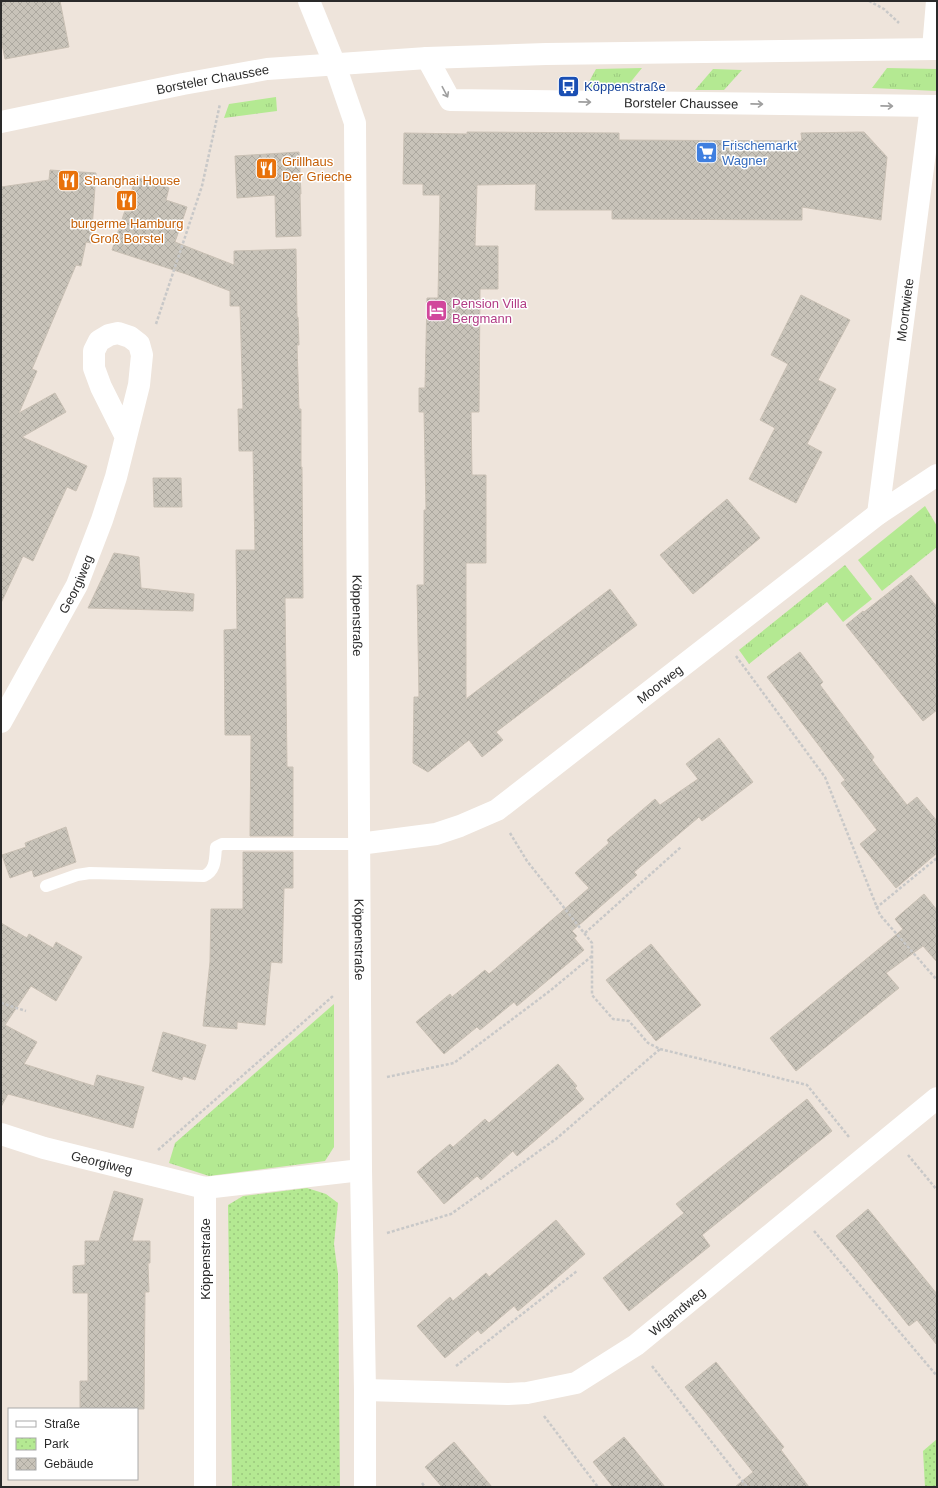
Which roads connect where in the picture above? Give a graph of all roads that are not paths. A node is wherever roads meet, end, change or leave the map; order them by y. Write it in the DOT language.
graph roads {
  1 [pos="310,1"];
  2 [pos="937,1"];
  3 [pos="935,49"];
  4 [pos="427,58"];
  5 [pos="335,65"];
  6 [pos="934,106"];
  7 [pos="1,122"];
  8 [pos="126,435"];
  9 [pos="937,475"];
  10 [pos="878,514"];
  11 [pos="1,722"];
  12 [pos="359,844"];
  13 [pos="46,886"];
  14 [pos="937,1098"];
  15 [pos="1,1134"];
  16 [pos="361,1170"];
  17 [pos="205,1188"];
  18 [pos="365,1390"];
  19 [pos="205,1487"];
  20 [pos="366,1487"];
  1 -- 5 [label="street, Köppenstraße"];
  2 -- 3 [label="street"];
  3 -- 4 [label="street, Borsteler Chaussee"];
  4 -- 5 [label="street, Borsteler Chaussee"];
  4 -- 6 [label="street, Borsteler Chaussee, one-way"];
  5 -- 7 [label="street, Borsteler Chaussee"];
  5 -- 12 [label="street, Köppenstraße"];
  6 -- 10 [label="street, Moortwiete"];
  8 -- 8 [label="street, Georgiweg"];
  8 -- 11 [label="street, Georgiweg"];
  9 -- 10 [label="street, Moorweg"];
  10 -- 12 [label="street, Moorweg"];
  12 -- 13 [label="lane"];
  12 -- 16 [label="street, Köppenstraße"];
  14 -- 18 [label="street, Wigandweg"];
  15 -- 17 [label="street, Georgiweg"];
  16 -- 17 [label="street"];
  16 -- 18 [label="street, Köppenstraße"];
  17 -- 19 [label="street, Köppenstraße"];
  18 -- 20 [label="street, Köppenstraße"];
}
